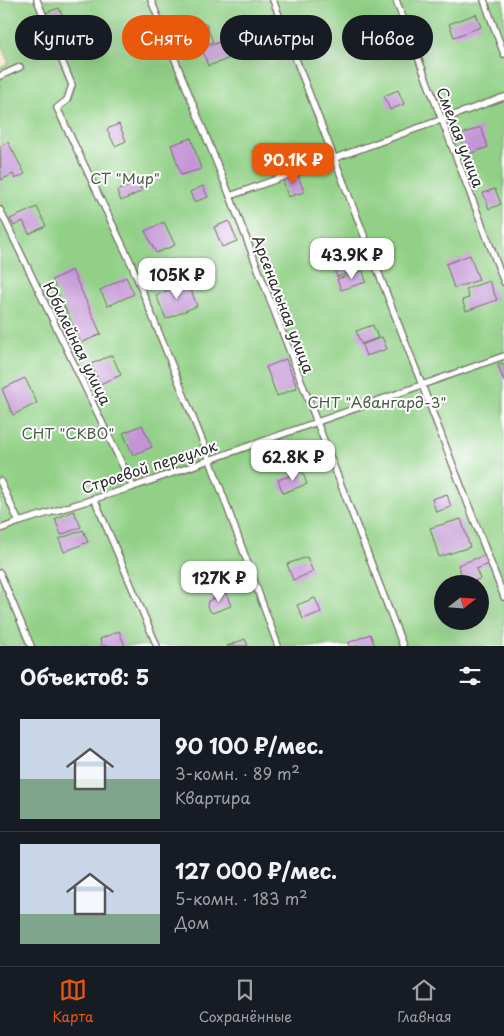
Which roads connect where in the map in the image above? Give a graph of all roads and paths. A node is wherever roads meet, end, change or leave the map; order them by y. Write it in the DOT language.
graph roads {
  1 [pos="37,0"];
  2 [pos="151,0"];
  3 [pos="273,0"];
  4 [pos="396,0"];
  5 [pos="484,0"];
  6 [pos="504,54"];
  7 [pos="20,66"];
  8 [pos="0,76"];
  9 [pos="504,97"];
  10 [pos="441,119"];
  11 [pos="335,158"];
  12 [pos="230,196"];
  13 [pos="0,210"];
  14 [pos="504,282"];
  15 [pos="504,356"];
  16 [pos="422,385"];
  17 [pos="316,422"];
  18 [pos="210,460"];
  19 [pos="0,480"];
  20 [pos="133,487"];
  21 [pos="94,498"];
  22 [pos="19,522"];
  23 [pos="0,529"];
  24 [pos="0,573"];
  25 [pos="504,597"];
  26 [pos="31,646"];
  27 [pos="157,646"];
  28 [pos="278,646"];
  29 [pos="403,646"];
  1 -- 18 [label="lane"];
  2 -- 12 [label="lane, Арсенальная улица"];
  3 -- 11 [label="lane"];
  4 -- 10 [label="lane, Смелая улица"];
  5 -- 6 [label="lane"];
  7 -- 8 [label="lane"];
  9 -- 10 [label="lane"];
  10 -- 11 [label="lane"];
  10 -- 14 [label="lane, Смелая улица"];
  11 -- 12 [label="lane"];
  11 -- 16 [label="lane"];
  12 -- 17 [label="lane, Арсенальная улица"];
  13 -- 20 [label="lane, Юбилейная улица"];
  15 -- 16 [label="lane, Строевой переулок"];
  16 -- 17 [label="lane, Строевой переулок"];
  16 -- 25 [label="lane"];
  17 -- 18 [label="lane, Строевой переулок"];
  17 -- 29 [label="lane, Арсенальная улица"];
  18 -- 20 [label="lane, Строевой переулок"];
  18 -- 28 [label="lane"];
  19 -- 22 [label="lane"];
  20 -- 21 [label="lane, Строевой переулок"];
  21 -- 22 [label="lane, Строевой переулок"];
  21 -- 27 [label="lane"];
  22 -- 23 [label="lane, Строевой переулок"];
  24 -- 26 [label="lane"];
}
